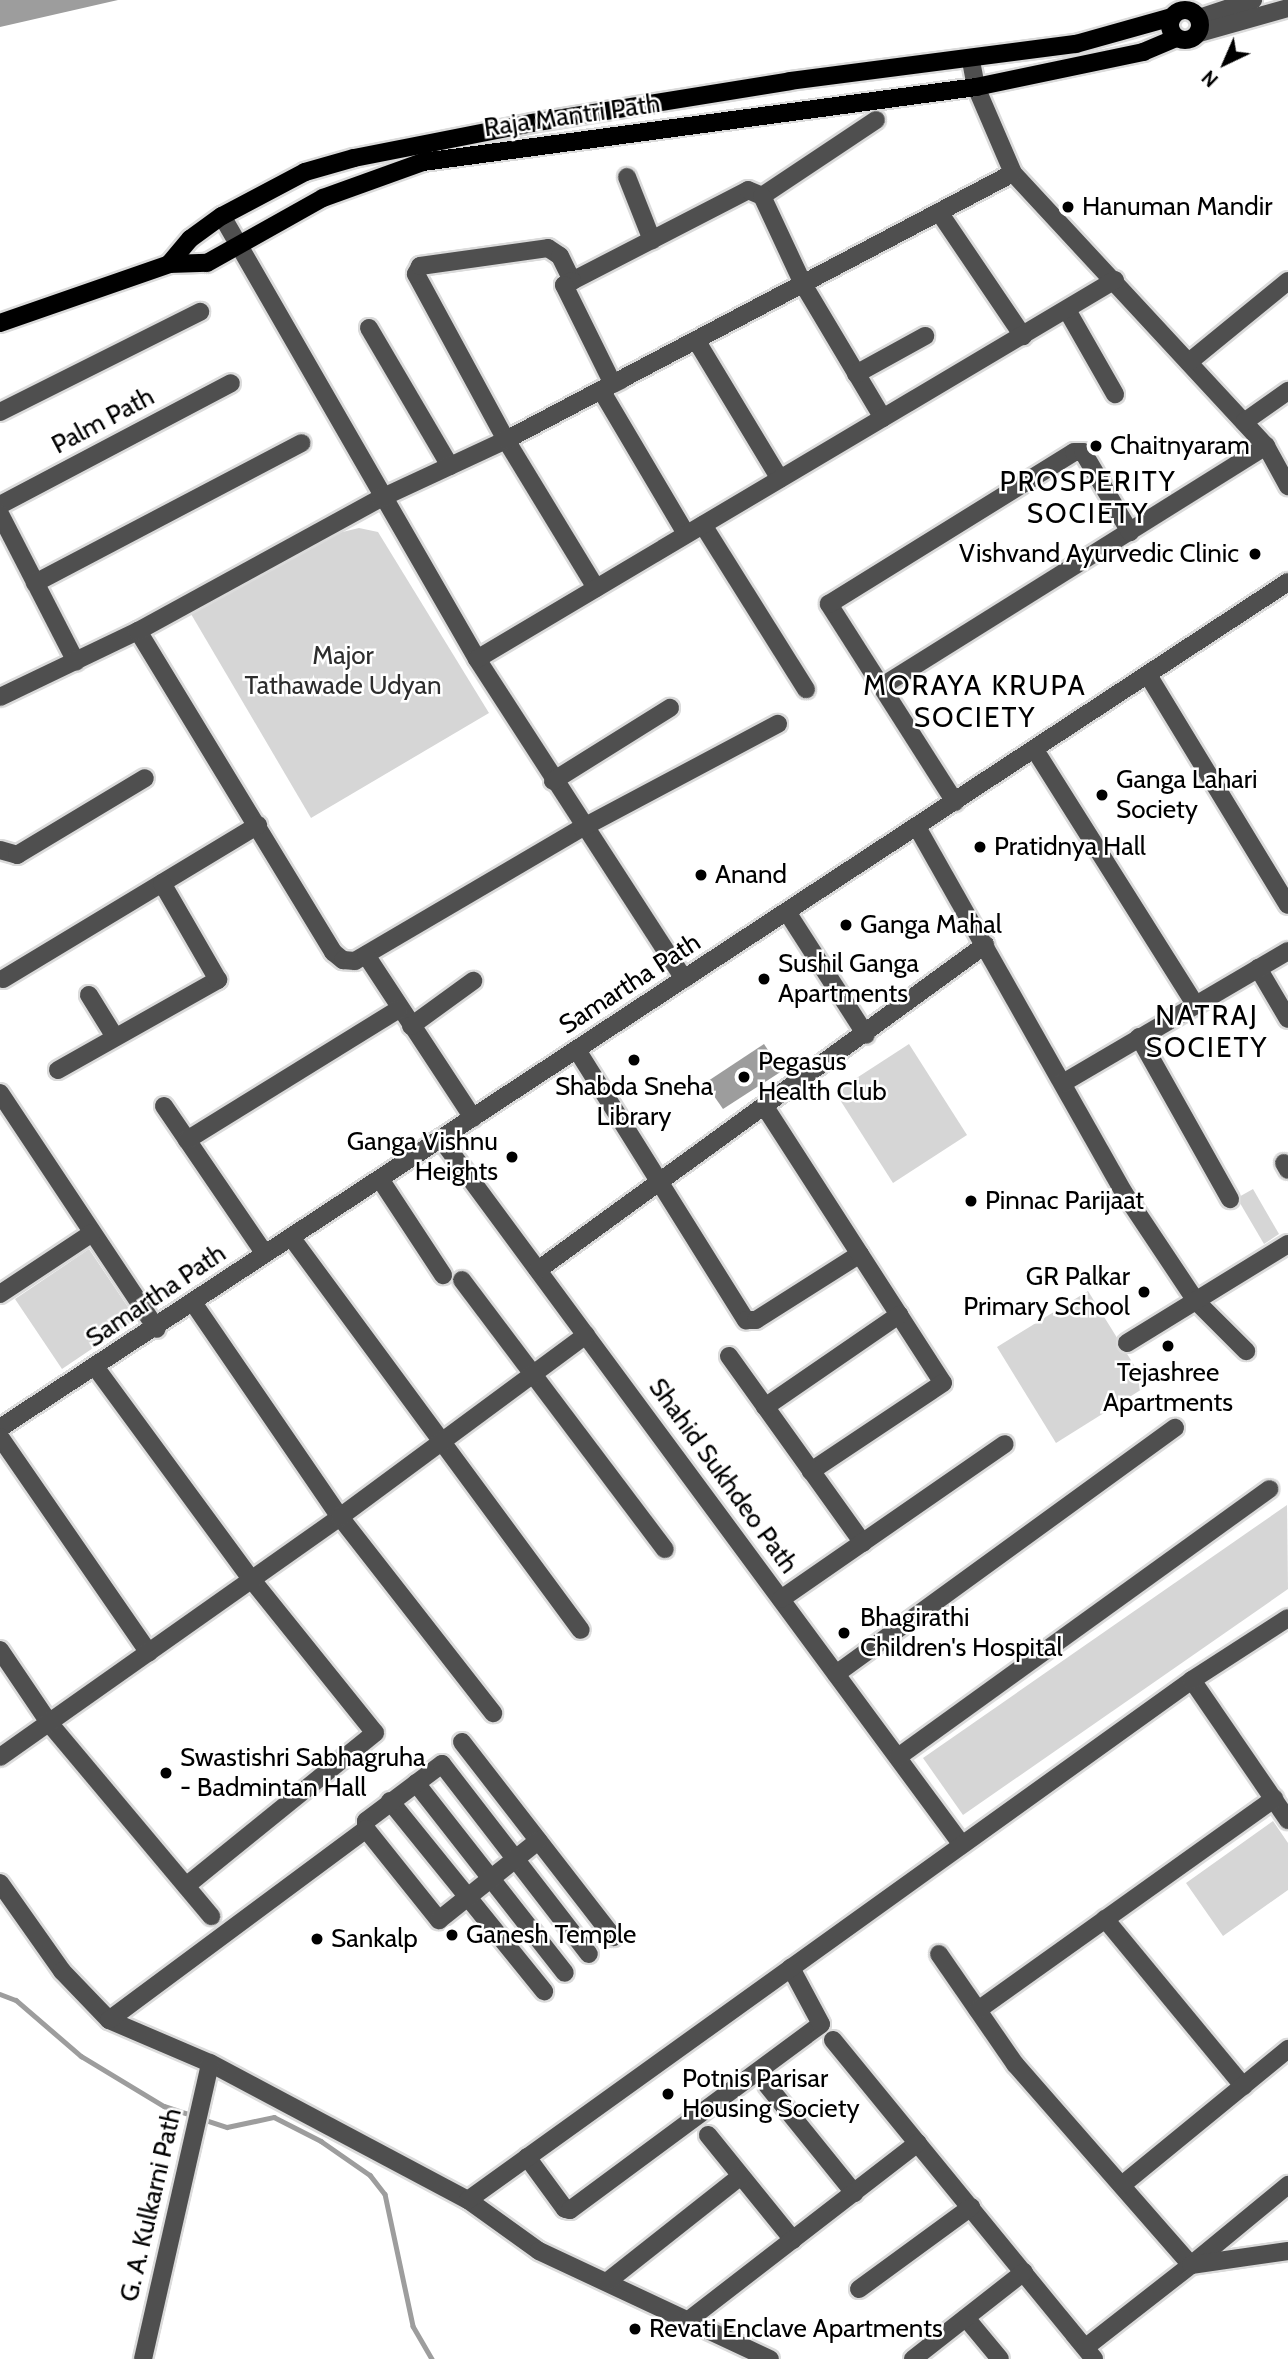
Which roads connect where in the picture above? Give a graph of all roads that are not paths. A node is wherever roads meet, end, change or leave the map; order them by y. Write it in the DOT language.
graph roads {
  1 [pos="1253,0"];
  2 [pos="1288,8"];
  3 [pos="1174,10"];
  4 [pos="1197,16"];
  5 [pos="1176,38"];
  6 [pos="971,61"];
  7 [pos="976,87"];
  8 [pos="876,120"];
  9 [pos="1013,173"];
  10 [pos="627,177"];
  11 [pos="761,196"];
  12 [pos="939,212"];
  13 [pos="222,216"];
  14 [pos="652,240"];
  15 [pos="237,245"];
  16 [pos="169,264"];
  17 [pos="1115,280"];
  18 [pos="572,281"];
  19 [pos="1288,281"];
  20 [pos="803,284"];
  21 [pos="1067,310"];
  22 [pos="200,312"];
  23 [pos="0,323"];
  24 [pos="369,328"];
  25 [pos="925,336"];
  26 [pos="1023,336"];
  27 [pos="696,340"];
  28 [pos="1189,362"];
  29 [pos="856,374"];
  30 [pos="621,380"];
  31 [pos="231,383"];
  32 [pos="601,390"];
  33 [pos="1288,391"];
  34 [pos="1115,394"];
  35 [pos="0,412"];
  36 [pos="883,418"];
  37 [pos="1244,422"];
  38 [pos="506,440"];
  39 [pos="302,443"];
  40 [pos="1266,446"];
  41 [pos="450,466"];
  42 [pos="780,479"];
  43 [pos="1288,486"];
  44 [pos="381,498"];
  45 [pos="0,505"];
  46 [pos="0,514"];
  47 [pos="703,525"];
  48 [pos="1130,532"];
  49 [pos="686,534"];
  50 [pos="1288,582"];
  51 [pos="35,583"];
  52 [pos="596,587"];
  53 [pos="138,631"];
  54 [pos="477,659"];
  55 [pos="76,662"];
  56 [pos="1148,675"];
  57 [pos="882,686"];
  58 [pos="806,689"];
  59 [pos="2,690"];
  60 [pos="670,708"];
  61 [pos="778,724"];
  62 [pos="1035,750"];
  63 [pos="145,778"];
  64 [pos="553,781"];
  65 [pos="955,802"];
  66 [pos="258,825"];
  67 [pos="917,827"];
  68 [pos="582,828"];
  69 [pos="0,850"];
  70 [pos="162,883"];
  71 [pos="1288,905"];
  72 [pos="787,912"];
  73 [pos="985,945"];
  74 [pos="1288,951"];
  75 [pos="366,956"];
  76 [pos="1258,968"];
  77 [pos="4,979"];
  78 [pos="684,979"];
  79 [pos="473,981"];
  80 [pos="89,995"];
  81 [pos="1195,1004"];
  82 [pos="399,1009"];
  83 [pos="1288,1019"];
  84 [pos="411,1026"];
  85 [pos="866,1035"];
  86 [pos="116,1037"];
  87 [pos="1139,1037"];
  88 [pos="577,1050"];
  89 [pos="58,1070"];
  90 [pos="1063,1083"];
  91 [pos="0,1093"];
  92 [pos="164,1106"];
  93 [pos="765,1107"];
  94 [pos="473,1118"];
  95 [pos="441,1139"];
  96 [pos="187,1140"];
  97 [pos="380,1179"];
  98 [pos="657,1184"];
  99 [pos="1230,1199"];
  100 [pos="92,1233"];
  101 [pos="291,1237"];
  102 [pos="1288,1244"];
  103 [pos="265,1254"];
  104 [pos="860,1254"];
  105 [pos="538,1270"];
  106 [pos="443,1275"];
  107 [pos="462,1280"];
  108 [pos="0,1294"];
  109 [pos="1196,1301"];
  110 [pos="194,1304"];
  111 [pos="899,1315"];
  112 [pos="157,1329"];
  113 [pos="586,1335"];
  114 [pos="1128,1343"];
  115 [pos="1246,1351"];
  116 [pos="729,1356"];
  117 [pos="96,1368"];
  118 [pos="533,1375"];
  119 [pos="765,1406"];
  120 [pos="0,1428"];
  121 [pos="1175,1428"];
  122 [pos="0,1437"];
  123 [pos="442,1443"];
  124 [pos="1005,1444"];
  125 [pos="811,1471"];
  126 [pos="1269,1489"];
  127 [pos="340,1517"];
  128 [pos="863,1543"];
  129 [pos="665,1549"];
  130 [pos="252,1580"];
  131 [pos="781,1599"];
  132 [pos="1288,1619"];
  133 [pos="581,1630"];
  134 [pos="0,1650"];
  135 [pos="149,1653"];
  136 [pos="836,1674"];
  137 [pos="1192,1680"];
  138 [pos="493,1713"];
  139 [pos="50,1724"];
  140 [pos="462,1742"];
  141 [pos="0,1756"];
  142 [pos="898,1757"];
  143 [pos="416,1783"];
  144 [pos="1273,1799"];
  145 [pos="390,1801"];
  146 [pos="1288,1820"];
  147 [pos="366,1829"];
  148 [pos="538,1842"];
  149 [pos="962,1845"];
  150 [pos="517,1858"];
  151 [pos="489,1880"];
  152 [pos="0,1883"];
  153 [pos="186,1886"];
  154 [pos="467,1897"];
  155 [pos="211,1916"];
  156 [pos="1105,1919"];
  157 [pos="613,1937"];
  158 [pos="589,1954"];
  159 [pos="939,1954"];
  160 [pos="791,1968"];
  161 [pos="565,1973"];
  162 [pos="544,1991"];
  163 [pos="978,2010"];
  164 [pos="109,2020"];
  165 [pos="833,2040"];
  166 [pos="1288,2049"];
  167 [pos="210,2063"];
  168 [pos="767,2085"];
  169 [pos="1243,2086"];
  170 [pos="708,2135"];
  171 [pos="918,2143"];
  172 [pos="527,2157"];
  173 [pos="741,2176"];
  174 [pos="1122,2185"];
  175 [pos="1288,2185"];
  176 [pos="854,2193"];
  177 [pos="468,2200"];
  178 [pos="971,2207"];
  179 [pos="793,2240"];
  180 [pos="1288,2251"];
  181 [pos="1191,2265"];
  182 [pos="1024,2272"];
  183 [pos="608,2281"];
  184 [pos="859,2290"];
  185 [pos="966,2318"];
  186 [pos="690,2319"];
  187 [pos="1090,2353"];
  188 [pos="143,2359"];
  189 [pos="771,2359"];
  190 [pos="913,2359"];
  191 [pos="1000,2359"];
  1 -- 4 [label="street"];
  2 -- 4 [label="street"];
  3 -- 4 [label="main road"];
  3 -- 5 [label="main road"];
  3 -- 6 [label="main road"];
  4 -- 5 [label="main road"];
  5 -- 7 [label="main road, Raja Mantri Path"];
  6 -- 7 [label="street"];
  6 -- 13 [label="main road"];
  7 -- 9 [label="street"];
  7 -- 15 [label="main road, Raja Mantri Path"];
  8 -- 11 [label="street"];
  9 -- 12 [label="street"];
  9 -- 17 [label="street"];
  10 -- 14 [label="street"];
  11 -- 14 [label="street"];
  11 -- 20 [label="street"];
  12 -- 20 [label="street"];
  12 -- 26 [label="street"];
  13 -- 15 [label="street"];
  13 -- 16 [label="main road"];
  14 -- 18 [label="street"];
  15 -- 16 [label="main road, Raja Mantri Path"];
  15 -- 44 [label="street"];
  16 -- 23 [label="main road, Raja Mantri Path"];
  17 -- 21 [label="street"];
  17 -- 28 [label="street"];
  18 -- 30 [label="street"];
  18 -- 38 [label="street"];
  19 -- 28 [label="street"];
  20 -- 27 [label="street"];
  20 -- 29 [label="street"];
  21 -- 26 [label="street"];
  21 -- 34 [label="street"];
  22 -- 35 [label="street"];
  24 -- 41 [label="street"];
  25 -- 29 [label="street"];
  26 -- 36 [label="street"];
  27 -- 30 [label="street"];
  27 -- 42 [label="street"];
  28 -- 37 [label="street"];
  29 -- 36 [label="street"];
  30 -- 32 [label="street"];
  31 -- 45 [label="street, Palm Path"];
  32 -- 38 [label="street"];
  32 -- 49 [label="street"];
  33 -- 37 [label="street"];
  36 -- 42 [label="street"];
  37 -- 40 [label="street"];
  38 -- 41 [label="street"];
  38 -- 52 [label="street"];
  39 -- 51 [label="street"];
  40 -- 43 [label="street"];
  40 -- 48 [label="street"];
  41 -- 44 [label="street"];
  42 -- 47 [label="street"];
  44 -- 53 [label="street"];
  44 -- 54 [label="street"];
  46 -- 51 [label="street"];
  47 -- 49 [label="street"];
  47 -- 58 [label="street"];
  48 -- 57 [label="street"];
  48 -- 57 [label="street"];
  49 -- 52 [label="street"];
  50 -- 56 [label="street, Samartha Path"];
  51 -- 55 [label="street"];
  52 -- 54 [label="street"];
  53 -- 55 [label="street"];
  53 -- 66 [label="street"];
  54 -- 64 [label="street"];
  55 -- 59 [label="street"];
  56 -- 62 [label="street, Samartha Path"];
  56 -- 71 [label="street"];
  57 -- 65 [label="street"];
  60 -- 64 [label="street"];
  61 -- 68 [label="street"];
  62 -- 65 [label="street, Samartha Path"];
  62 -- 81 [label="street"];
  63 -- 69 [label="street"];
  64 -- 68 [label="street"];
  65 -- 67 [label="street, Samartha Path"];
  66 -- 70 [label="street"];
  66 -- 75 [label="street"];
  67 -- 72 [label="street, Samartha Path"];
  67 -- 73 [label="street"];
  68 -- 75 [label="street"];
  68 -- 78 [label="street"];
  70 -- 77 [label="street"];
  70 -- 86 [label="street"];
  72 -- 78 [label="street, Samartha Path"];
  72 -- 85 [label="street"];
  73 -- 85 [label="street"];
  73 -- 90 [label="street"];
  74 -- 76 [label="street"];
  75 -- 82 [label="street"];
  76 -- 81 [label="street"];
  76 -- 83 [label="street"];
  78 -- 88 [label="street, Samartha Path"];
  79 -- 84 [label="street"];
  80 -- 86 [label="street"];
  81 -- 87 [label="street"];
  82 -- 84 [label="street"];
  82 -- 96 [label="street"];
  84 -- 94 [label="street"];
  85 -- 93 [label="street"];
  86 -- 89 [label="street"];
  87 -- 90 [label="street"];
  87 -- 99 [label="street"];
  88 -- 94 [label="street, Samartha Path"];
  88 -- 98 [label="street"];
  90 -- 109 [label="street"];
  91 -- 100 [label="street"];
  92 -- 96 [label="street"];
  93 -- 98 [label="street"];
  93 -- 104 [label="street"];
  94 -- 95 [label="street, Samartha Path"];
  95 -- 97 [label="street, Samartha Path"];
  95 -- 105 [label="street, Shahid Sukhdeo Path"];
  96 -- 103 [label="street"];
  97 -- 101 [label="street, Samartha Path"];
  97 -- 106 [label="street"];
  98 -- 104 [label="street"];
  98 -- 105 [label="street"];
  100 -- 108 [label="street"];
  100 -- 112 [label="street"];
  101 -- 103 [label="street, Samartha Path"];
  101 -- 123 [label="street"];
  102 -- 109 [label="street"];
  103 -- 110 [label="street, Samartha Path"];
  104 -- 111 [label="street"];
  105 -- 113 [label="street, Shahid Sukhdeo Path"];
  107 -- 118 [label="street"];
  109 -- 114 [label="street"];
  109 -- 115 [label="street"];
  110 -- 112 [label="street, Samartha Path"];
  110 -- 127 [label="street"];
  111 -- 119 [label="street"];
  111 -- 125 [label="street"];
  112 -- 117 [label="street, Samartha Path"];
  113 -- 118 [label="street"];
  113 -- 131 [label="street, Shahid Sukhdeo Path"];
  116 -- 119 [label="street"];
  117 -- 120 [label="street, Samartha Path"];
  117 -- 130 [label="street"];
  118 -- 123 [label="street"];
  118 -- 129 [label="street"];
  119 -- 125 [label="street"];
  121 -- 136 [label="street"];
  122 -- 135 [label="street"];
  123 -- 127 [label="street"];
  123 -- 133 [label="street"];
  124 -- 128 [label="street"];
  125 -- 128 [label="street"];
  126 -- 142 [label="street"];
  127 -- 130 [label="street"];
  127 -- 138 [label="street"];
  128 -- 131 [label="street"];
  130 -- 135 [label="street"];
  130 -- 153 [label="street"];
  131 -- 136 [label="street, Shahid Sukhdeo Path"];
  132 -- 137 [label="street"];
  134 -- 139 [label="street"];
  135 -- 139 [label="street"];
  136 -- 142 [label="street, Shahid Sukhdeo Path"];
  137 -- 144 [label="street"];
  137 -- 149 [label="street"];
  139 -- 141 [label="street"];
  139 -- 153 [label="street"];
  140 -- 148 [label="street"];
  142 -- 149 [label="street, Shahid Sukhdeo Path"];
  143 -- 145 [label="street"];
  143 -- 150 [label="street"];
  143 -- 151 [label="street"];
  144 -- 146 [label="street"];
  144 -- 156 [label="street"];
  145 -- 147 [label="street"];
  145 -- 154 [label="street"];
  147 -- 154 [label="street"];
  147 -- 164 [label="street"];
  148 -- 150 [label="street"];
  148 -- 157 [label="street"];
  149 -- 160 [label="street"];
  150 -- 151 [label="street"];
  150 -- 158 [label="street"];
  151 -- 154 [label="street"];
  151 -- 161 [label="street"];
  152 -- 164 [label="street"];
  153 -- 155 [label="street"];
  154 -- 162 [label="street"];
  156 -- 163 [label="street"];
  156 -- 169 [label="street"];
  159 -- 163 [label="street"];
  160 -- 172 [label="street"];
  160 -- 172 [label="street"];
  163 -- 174 [label="street"];
  164 -- 167 [label="street"];
  165 -- 171 [label="street"];
  166 -- 169 [label="street"];
  167 -- 177 [label="street"];
  167 -- 188 [label="street, G. A. Kulkarni Path"];
  168 -- 176 [label="street"];
  169 -- 174 [label="street"];
  170 -- 173 [label="street"];
  171 -- 176 [label="street"];
  171 -- 178 [label="street"];
  172 -- 177 [label="street"];
  173 -- 179 [label="street"];
  173 -- 183 [label="street"];
  174 -- 181 [label="street"];
  175 -- 181 [label="street"];
  176 -- 179 [label="street"];
  177 -- 183 [label="street"];
  178 -- 182 [label="street"];
  178 -- 184 [label="street"];
  179 -- 186 [label="street"];
  180 -- 181 [label="street"];
  181 -- 187 [label="street"];
  182 -- 185 [label="street"];
  182 -- 187 [label="street"];
  183 -- 186 [label="street"];
  185 -- 190 [label="street"];
  185 -- 191 [label="street"];
  186 -- 189 [label="street"];
}
